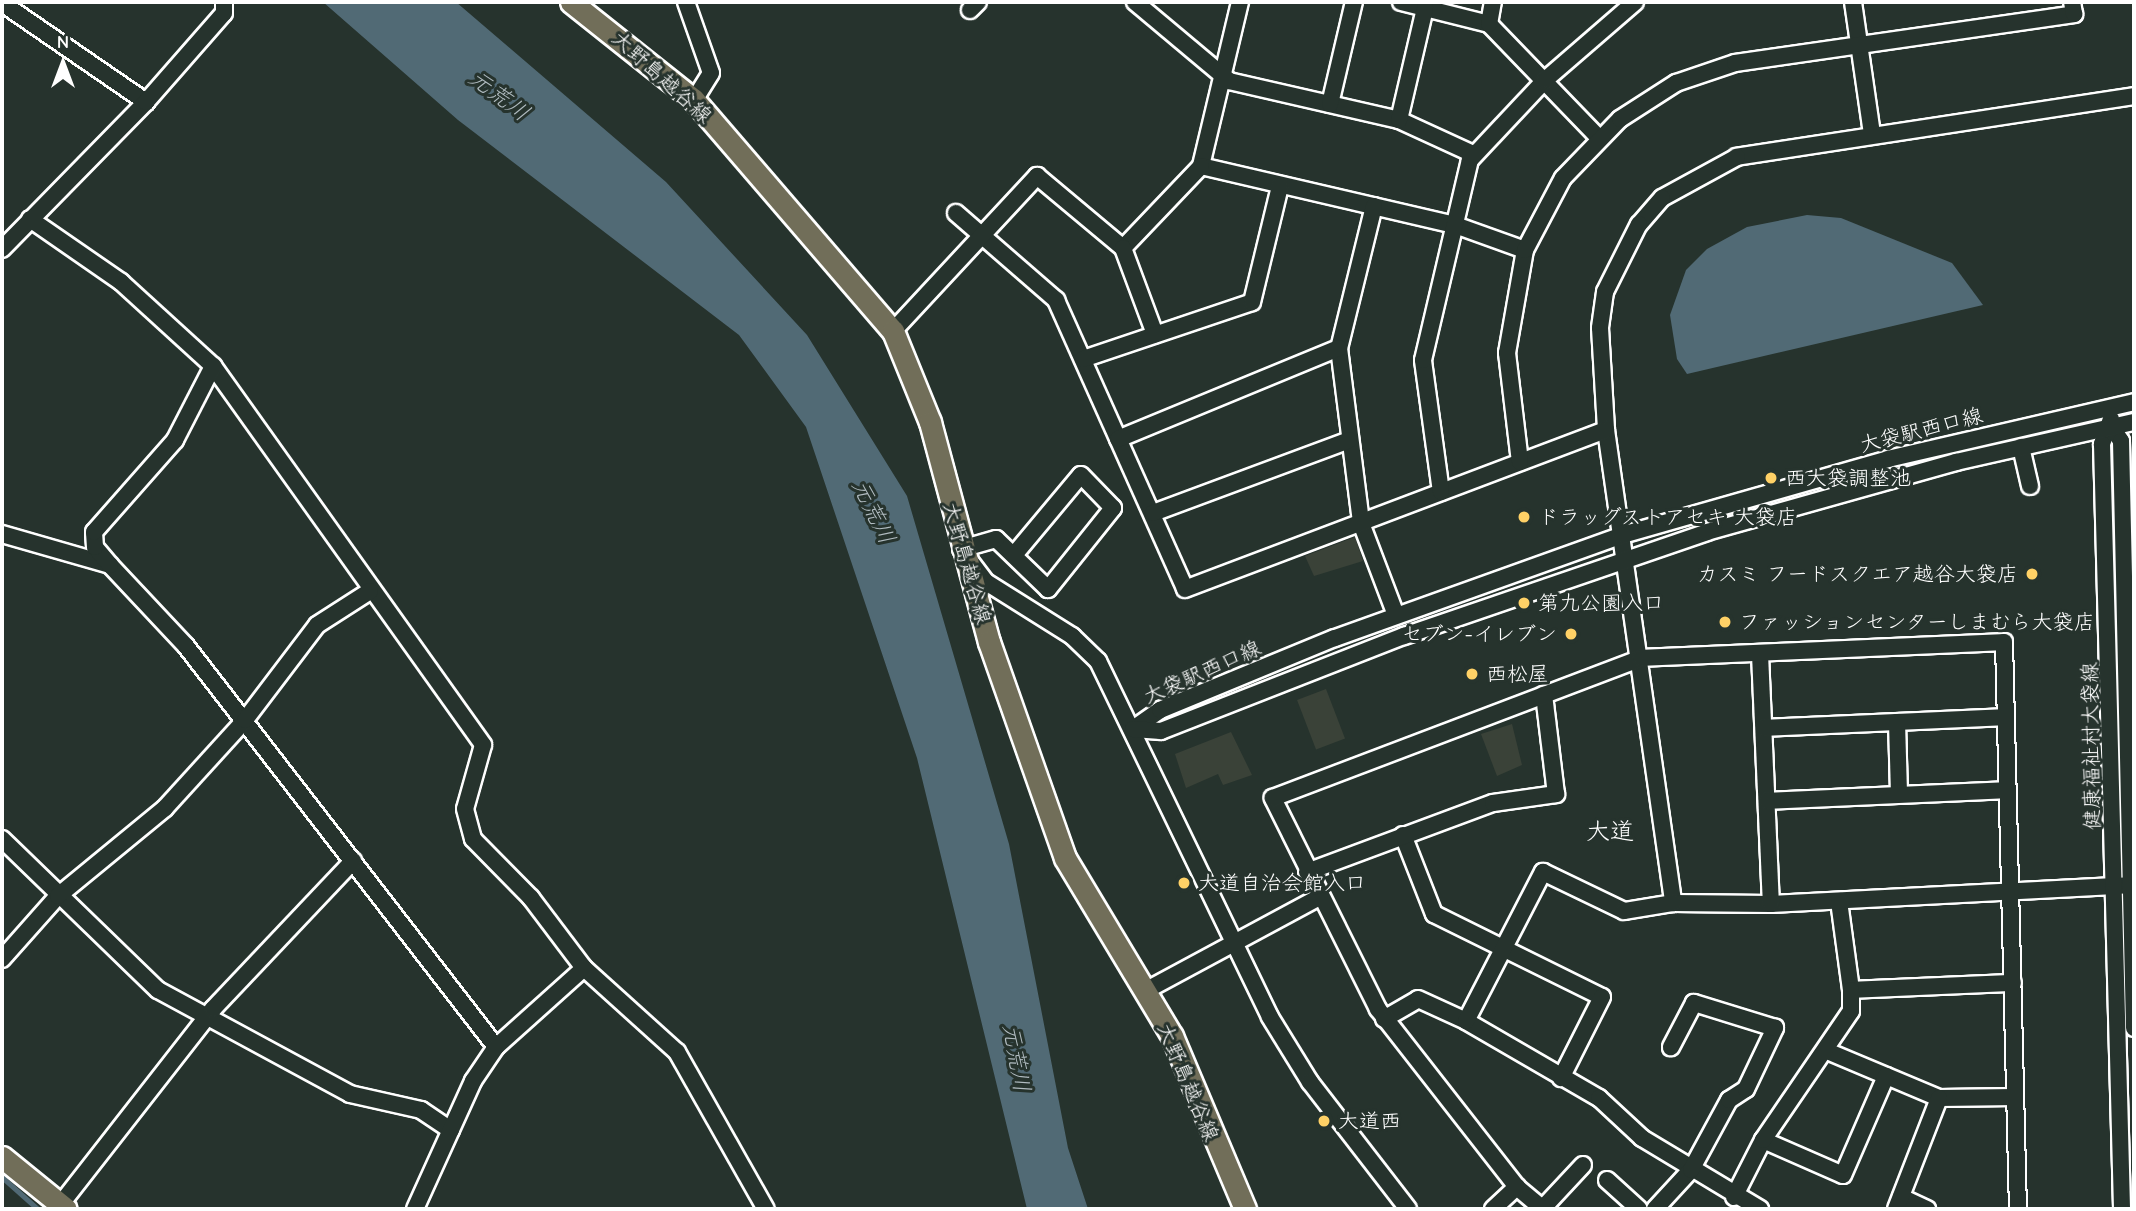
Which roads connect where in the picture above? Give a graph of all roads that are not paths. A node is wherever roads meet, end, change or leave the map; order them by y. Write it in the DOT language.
graph roads {
  1 [pos="224,2"];
  2 [pos="571,2"];
  3 [pos="1135,2"];
  4 [pos="1240,2"];
  5 [pos="1353,2"];
  6 [pos="1401,2"];
  7 [pos="1493,2"];
  8 [pos="1635,2"];
  9 [pos="1853,2"];
  10 [pos="2072,2"];
  11 [pos="2,3"];
  12 [pos="690,3"];
  13 [pos="1425,8"];
  14 [pos="1489,24"];
  15 [pos="1859,43"];
  16 [pos="1223,78"];
  17 [pos="1545,80"];
  18 [pos="2134,96"];
  19 [pos="694,100"];
  20 [pos="146,102"];
  21 [pos="1330,104"];
  22 [pos="1399,120"];
  23 [pos="1871,134"];
  24 [pos="1598,137"];
  25 [pos="1473,154"];
  26 [pos="1201,166"];
  27 [pos="1280,186"];
  28 [pos="1374,206"];
  29 [pos="956,214"];
  30 [pos="30,219"];
  31 [pos="1454,225"];
  32 [pos="980,235"];
  33 [pos="1123,248"];
  34 [pos="2,249"];
  35 [pos="1525,250"];
  36 [pos="893,331"];
  37 [pos="1155,334"];
  38 [pos="1339,348"];
  39 [pos="1083,359"];
  40 [pos="213,366"];
  41 [pos="2134,402"];
  42 [pos="2111,406"];
  43 [pos="2134,422"];
  44 [pos="2111,426"];
  45 [pos="1606,430"];
  46 [pos="1118,439"];
  47 [pos="1349,440"];
  48 [pos="2021,447"];
  49 [pos="1520,462"];
  50 [pos="2030,485"];
  51 [pos="1441,492"];
  52 [pos="1153,513"];
  53 [pos="1361,523"];
  54 [pos="2,534"];
  55 [pos="1622,535"];
  56 [pos="961,549"];
  57 [pos="1014,555"];
  58 [pos="1625,557"];
  59 [pos="110,565"];
  60 [pos="370,591"];
  61 [pos="1396,615"];
  62 [pos="1760,654"];
  63 [pos="1641,658"];
  64 [pos="1544,695"];
  65 [pos="2006,717"];
  66 [pos="245,720"];
  67 [pos="1897,722"];
  68 [pos="1764,728"];
  69 [pos="1133,729"];
  70 [pos="2008,790"];
  71 [pos="1899,794"];
  72 [pos="1767,801"];
  73 [pos="1403,835"];
  74 [pos="2,839"];
  75 [pos="353,861"];
  76 [pos="1307,872"];
  77 [pos="2127,886"];
  78 [pos="2011,893"];
  79 [pos="58,897"];
  80 [pos="1318,898"];
  81 [pos="1839,901"];
  82 [pos="1673,903"];
  83 [pos="1771,904"];
  84 [pos="1231,945"];
  85 [pos="1502,949"];
  86 [pos="2,958"];
  87 [pos="584,968"];
  88 [pos="2012,983"];
  89 [pos="1851,990"];
  90 [pos="1144,991"];
  91 [pos="209,1014"];
  92 [pos="1384,1019"];
  93 [pos="1466,1021"];
  94 [pos="2134,1028"];
  95 [pos="496,1047"];
  96 [pos="1671,1047"];
  97 [pos="1827,1051"];
  98 [pos="1886,1076"];
  99 [pos="1561,1078"];
  100 [pos="2015,1097"];
  101 [pos="1939,1098"];
  102 [pos="451,1130"];
  103 [pos="1763,1140"];
  104 [pos="2,1157"];
  105 [pos="1583,1165"];
  106 [pos="1691,1170"];
  107 [pos="1607,1180"];
  108 [pos="1517,1186"];
  109 [pos="1734,1196"];
  110 [pos="1898,1203"];
  111 [pos="63,1207"];
  112 [pos="415,1209"];
  113 [pos="766,1209"];
  114 [pos="1245,1209"];
  115 [pos="1408,1209"];
  116 [pos="1493,1209"];
  117 [pos="1542,1209"];
  118 [pos="1639,1209"];
  119 [pos="1655,1209"];
  120 [pos="1759,1209"];
  121 [pos="1927,1209"];
  122 [pos="2018,1209"];
  123 [pos="2122,1209"];
  1 -- 20 [label="street"];
  2 -- 19 [label="main road, 大野島越谷線"];
  3 -- 16 [label="street"];
  4 -- 16 [label="street"];
  5 -- 21 [label="street"];
  6 -- 13 [label="street"];
  7 -- 14 [label="street"];
  8 -- 17 [label="street"];
  9 -- 15 [label="street"];
  10 -- 15 [label="street"];
  11 -- 20 [label="street"];
  12 -- 19 [label="street"];
  13 -- 14 [label="street"];
  13 -- 22 [label="street"];
  14 -- 17 [label="street"];
  15 -- 23 [label="street"];
  15 -- 24 [label="street"];
  16 -- 21 [label="street"];
  16 -- 26 [label="street"];
  17 -- 24 [label="street"];
  17 -- 25 [label="street"];
  18 -- 23 [label="street"];
  19 -- 36 [label="main road, 大野島越谷線"];
  20 -- 30 [label="street"];
  21 -- 22 [label="street"];
  22 -- 25 [label="street"];
  23 -- 45 [label="street"];
  24 -- 35 [label="street"];
  25 -- 31 [label="street"];
  26 -- 27 [label="street"];
  26 -- 33 [label="street"];
  27 -- 28 [label="street"];
  27 -- 37 [label="street"];
  28 -- 31 [label="street"];
  28 -- 38 [label="street"];
  29 -- 32 [label="street"];
  30 -- 34 [label="street"];
  30 -- 40 [label="street"];
  31 -- 35 [label="street"];
  31 -- 51 [label="street"];
  32 -- 33 [label="street"];
  32 -- 36 [label="street"];
  32 -- 39 [label="street"];
  33 -- 37 [label="street"];
  35 -- 49 [label="street"];
  36 -- 56 [label="main road, 大野島越谷線"];
  37 -- 39 [label="street"];
  38 -- 46 [label="street"];
  38 -- 47 [label="street"];
  39 -- 46 [label="street"];
  40 -- 59 [label="street"];
  40 -- 60 [label="street"];
  41 -- 42 [label="street, 大袋駅西口線"];
  42 -- 44 [label="street, 健康福祉村大袋線"];
  42 -- 55 [label="street, 大袋駅西口線"];
  43 -- 44 [label="street, 大袋駅西口線"];
  44 -- 48 [label="street, 大袋駅西口線"];
  44 -- 77 [label="street, 健康福祉村大袋線"];
  45 -- 49 [label="street"];
  45 -- 55 [label="street"];
  46 -- 52 [label="street"];
  47 -- 52 [label="street"];
  47 -- 53 [label="street"];
  48 -- 50 [label="street"];
  48 -- 58 [label="street, 大袋駅西口線"];
  49 -- 51 [label="street"];
  51 -- 53 [label="street"];
  52 -- 53 [label="street"];
  53 -- 61 [label="street"];
  54 -- 59 [label="street"];
  55 -- 58 [label="street"];
  55 -- 61 [label="street, 大袋駅西口線"];
  56 -- 57 [label="street"];
  56 -- 69 [label="street"];
  56 -- 90 [label="main road, 大野島越谷線"];
  57 -- 57 [label="street"];
  58 -- 63 [label="street"];
  58 -- 69 [label="street, 大袋駅西口線"];
  59 -- 66 [label="street"];
  60 -- 66 [label="street"];
  60 -- 87 [label="street"];
  61 -- 69 [label="street, 大袋駅西口線"];
  62 -- 63 [label="street"];
  62 -- 65 [label="street"];
  62 -- 68 [label="street"];
  63 -- 64 [label="street"];
  63 -- 82 [label="street"];
  64 -- 73 [label="street"];
  64 -- 76 [label="street"];
  65 -- 67 [label="street"];
  65 -- 70 [label="street"];
  66 -- 75 [label="street"];
  66 -- 79 [label="street"];
  67 -- 68 [label="street"];
  67 -- 71 [label="street"];
  68 -- 72 [label="street"];
  69 -- 84 [label="street"];
  70 -- 71 [label="street"];
  70 -- 78 [label="street"];
  71 -- 72 [label="street"];
  72 -- 83 [label="street"];
  73 -- 76 [label="street"];
  73 -- 85 [label="street"];
  74 -- 79 [label="street"];
  75 -- 91 [label="street"];
  75 -- 95 [label="street"];
  76 -- 80 [label="street"];
  77 -- 78 [label="street"];
  77 -- 94 [label="street, 健康福祉村大袋線"];
  77 -- 123 [label="street, 健康福祉村大袋線"];
  78 -- 81 [label="street"];
  78 -- 88 [label="street"];
  79 -- 86 [label="street"];
  79 -- 91 [label="street"];
  80 -- 84 [label="street"];
  80 -- 92 [label="street"];
  81 -- 83 [label="street"];
  81 -- 89 [label="street"];
  82 -- 83 [label="street"];
  82 -- 85 [label="street"];
  84 -- 90 [label="street"];
  84 -- 115 [label="street"];
  85 -- 93 [label="street"];
  85 -- 99 [label="street"];
  87 -- 95 [label="street"];
  87 -- 113 [label="street"];
  88 -- 89 [label="street"];
  88 -- 100 [label="street"];
  89 -- 97 [label="street"];
  90 -- 114 [label="main road, 大野島越谷線"];
  91 -- 102 [label="street"];
  91 -- 111 [label="street"];
  92 -- 93 [label="street"];
  92 -- 108 [label="street"];
  93 -- 99 [label="street"];
  95 -- 102 [label="street"];
  96 -- 106 [label="street"];
  97 -- 98 [label="street"];
  97 -- 103 [label="street"];
  98 -- 101 [label="street"];
  98 -- 103 [label="street"];
  99 -- 106 [label="street"];
  100 -- 101 [label="street"];
  100 -- 122 [label="street"];
  101 -- 110 [label="street"];
  102 -- 112 [label="street"];
  103 -- 109 [label="street"];
  104 -- 111 [label="main road"];
  105 -- 117 [label="street"];
  106 -- 109 [label="street"];
  106 -- 119 [label="street"];
  107 -- 118 [label="street"];
  108 -- 116 [label="street"];
  108 -- 117 [label="street"];
  109 -- 120 [label="street"];
  110 -- 121 [label="street"];
}
